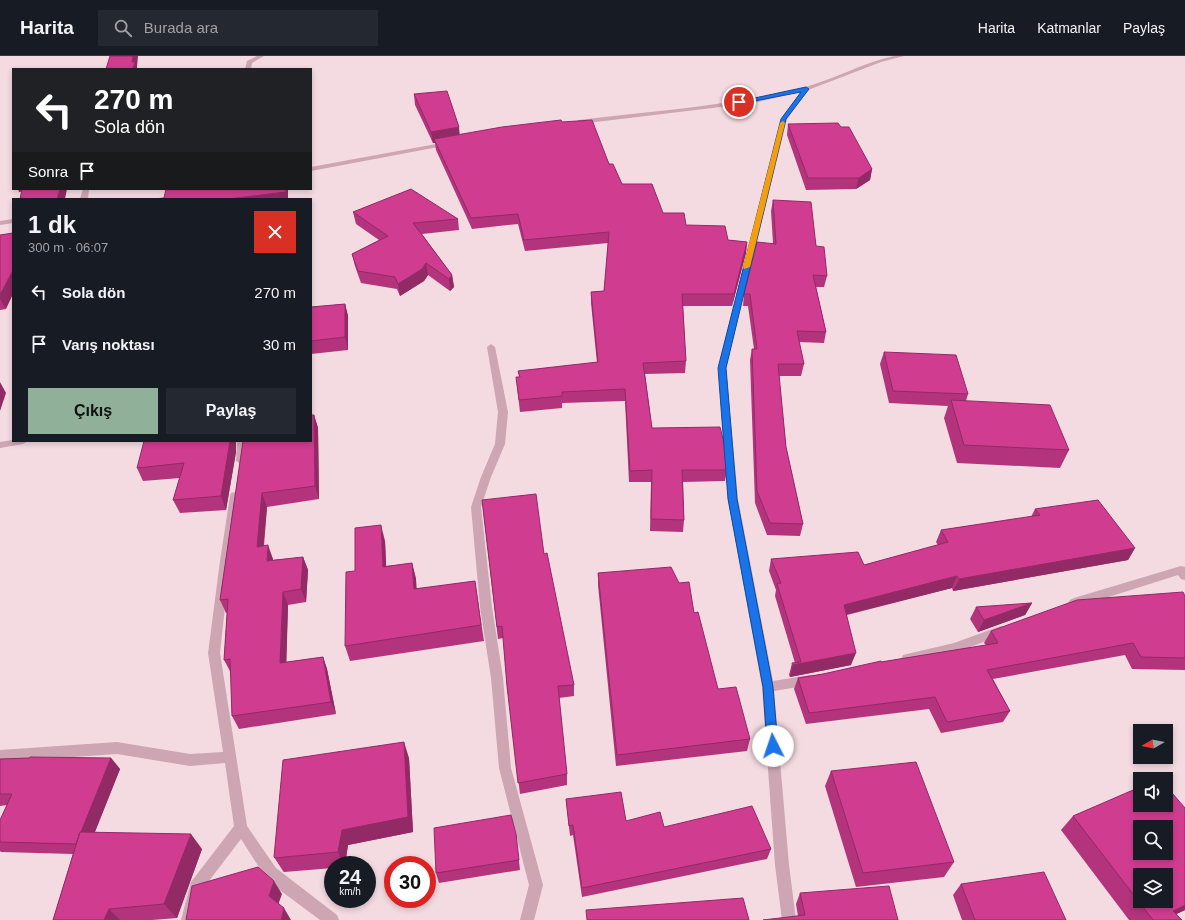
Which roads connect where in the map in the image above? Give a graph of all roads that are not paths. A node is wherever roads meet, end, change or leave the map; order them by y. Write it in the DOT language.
graph roads {
  1 [pos="261,56"];
  2 [pos="901,56"];
  3 [pos="248,68"];
  4 [pos="806,89"];
  5 [pos="574,123"];
  6 [pos="452,143"];
  7 [pos="312,168"];
  8 [pos="12,221"];
  9 [pos="0,223"];
  10 [pos="491,347"];
  11 [pos="16,442"];
  12 [pos="242,442"];
  13 [pos="2,444"];
  14 [pos="1185,576"];
  15 [pos="1065,607"];
  16 [pos="1013,626"];
  17 [pos="894,662"];
  18 [pos="819,679"];
  19 [pos="768,687"];
  20 [pos="0,756"];
  21 [pos="229,758"];
  22 [pos="241,828"];
  23 [pos="188,920"];
  24 [pos="332,920"];
  25 [pos="527,920"];
  26 [pos="789,920"];
  1 -- 3 [label="street"];
  2 -- 4 [label="street"];
  4 -- 5 [label="street"];
  4 -- 19 [label="street"];
  6 -- 7 [label="street"];
  8 -- 9 [label="street"];
  10 -- 25 [label="street"];
  11 -- 13 [label="street"];
  12 -- 21 [label="street"];
  14 -- 15 [label="street"];
  16 -- 17 [label="street"];
  18 -- 19 [label="street"];
  19 -- 26 [label="street"];
  20 -- 21 [label="street"];
  21 -- 22 [label="street"];
  22 -- 23 [label="street"];
  22 -- 24 [label="street"];
}
